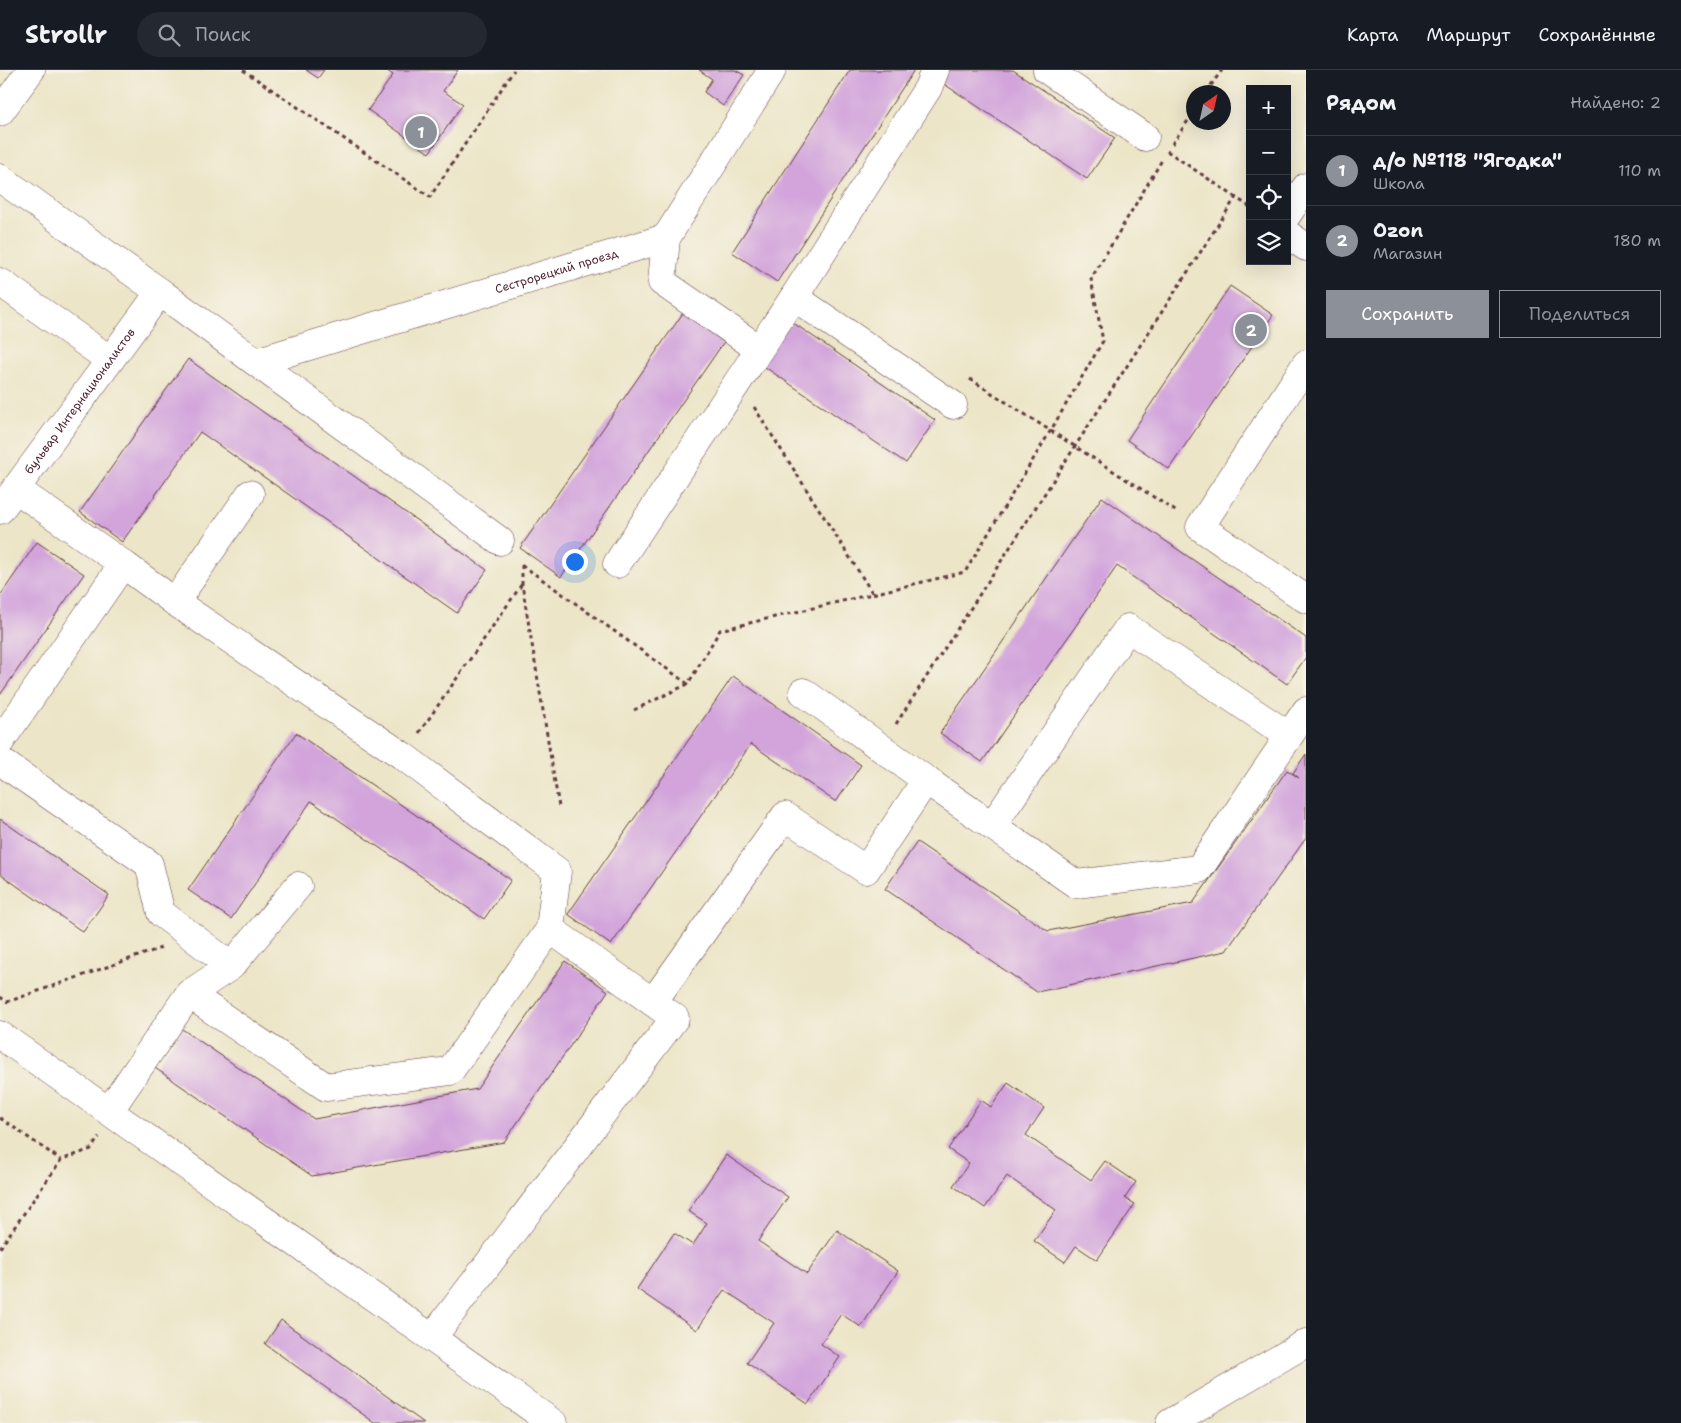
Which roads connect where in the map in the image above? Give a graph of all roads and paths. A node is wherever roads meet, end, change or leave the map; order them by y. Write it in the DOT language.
graph roads {
  1 [pos="31,70"];
  2 [pos="243,70"];
  3 [pos="514,70"];
  4 [pos="772,70"];
  5 [pos="935,70"];
  6 [pos="1048,70"];
  7 [pos="1222,70"];
  8 [pos="1211,85"];
  9 [pos="0,112"];
  10 [pos="1186,119"];
  11 [pos="1156,144"];
  12 [pos="1162,160"];
  13 [pos="0,178"];
  14 [pos="1306,187"];
  15 [pos="1236,197"];
  16 [pos="1246,204"];
  17 [pos="1291,209"];
  18 [pos="1291,237"];
  19 [pos="666,238"];
  20 [pos="1306,246"];
  21 [pos="0,282"];
  22 [pos="160,292"];
  23 [pos="794,297"];
  24 [pos="759,349"];
  25 [pos="110,360"];
  26 [pos="256,362"];
  27 [pos="1306,364"];
  28 [pos="970,378"];
  29 [pos="737,381"];
  30 [pos="953,405"];
  31 [pos="1051,430"];
  32 [pos="1076,445"];
  33 [pos="250,494"];
  34 [pos="8,499"];
  35 [pos="1200,527"];
  36 [pos="500,542"];
  37 [pos="123,564"];
  38 [pos="617,564"];
  39 [pos="522,565"];
  40 [pos="522,584"];
  41 [pos="873,594"];
  42 [pos="1306,599"];
  43 [pos="175,602"];
  44 [pos="688,684"];
  45 [pos="803,692"];
  46 [pos="634,710"];
  47 [pos="1306,711"];
  48 [pos="1289,736"];
  49 [pos="0,742"];
  50 [pos="881,748"];
  51 [pos="403,756"];
  52 [pos="0,761"];
  53 [pos="926,780"];
  54 [pos="559,806"];
  55 [pos="992,826"];
  56 [pos="298,886"];
  57 [pos="550,929"];
  58 [pos="193,937"];
  59 [pos="231,966"];
  60 [pos="189,994"];
  61 [pos="0,997"];
  62 [pos="653,1002"];
  63 [pos="0,1034"];
  64 [pos="109,1111"];
  65 [pos="0,1118"];
  66 [pos="61,1160"];
  67 [pos="0,1248"];
  68 [pos="432,1338"];
  69 [pos="1306,1342"];
  70 [pos="1179,1421"];
  71 [pos="553,1423"];
  1 -- 9 [label="street"];
  2 -- 3 [label="path"];
  4 -- 19 [label="street"];
  5 -- 23 [label="street"];
  6 -- 11 [label="street"];
  7 -- 8 [label="path"];
  10 -- 11 [label="path"];
  11 -- 15 [label="path"];
  12 -- 31 [label="path"];
  13 -- 22 [label="street"];
  14 -- 17 [label="street"];
  15 -- 16 [label="path"];
  15 -- 32 [label="path"];
  18 -- 20 [label="street"];
  19 -- 24 [label="street"];
  19 -- 26 [label="street, Сестрорецкий проезд"];
  21 -- 25 [label="street"];
  22 -- 25 [label="street, бульвар Интернационалистов"];
  22 -- 26 [label="street"];
  23 -- 24 [label="street"];
  23 -- 30 [label="street"];
  24 -- 29 [label="street"];
  25 -- 34 [label="street, бульвар Интернационалистов"];
  26 -- 36 [label="street"];
  27 -- 35 [label="street"];
  28 -- 31 [label="path"];
  29 -- 38 [label="street"];
  29 -- 41 [label="path"];
  31 -- 32 [label="path"];
  31 -- 41 [label="path"];
  32 -- 35 [label="path"];
  32 -- 50 [label="path"];
  33 -- 43 [label="street"];
  34 -- 37 [label="street"];
  35 -- 42 [label="street"];
  36 -- 39 [label="path"];
  37 -- 43 [label="street"];
  37 -- 49 [label="street"];
  39 -- 40 [label="path"];
  39 -- 44 [label="path"];
  40 -- 51 [label="path"];
  40 -- 54 [label="path"];
  41 -- 44 [label="path"];
  43 -- 51 [label="street"];
  44 -- 46 [label="path"];
  45 -- 50 [label="street"];
  47 -- 48 [label="street"];
  48 -- 55 [label="street"];
  48 -- 55 [label="street"];
  50 -- 53 [label="street"];
  51 -- 57 [label="street"];
  52 -- 58 [label="street"];
  53 -- 55 [label="street"];
  53 -- 62 [label="street"];
  56 -- 59 [label="street"];
  57 -- 60 [label="street"];
  57 -- 62 [label="street"];
  58 -- 59 [label="street"];
  58 -- 61 [label="path"];
  59 -- 60 [label="street"];
  60 -- 64 [label="street"];
  62 -- 68 [label="street"];
  63 -- 64 [label="street"];
  64 -- 66 [label="path"];
  64 -- 68 [label="street"];
  65 -- 66 [label="path"];
  66 -- 67 [label="path"];
  68 -- 71 [label="street"];
  69 -- 70 [label="street"];
}
